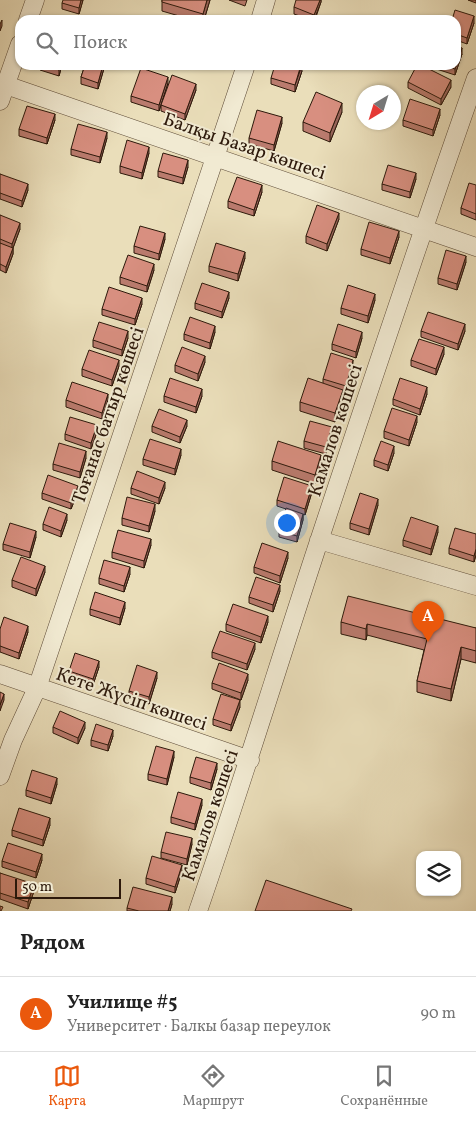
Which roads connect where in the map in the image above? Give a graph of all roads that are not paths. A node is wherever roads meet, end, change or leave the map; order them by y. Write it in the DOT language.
graph roads {
  1 [pos="35,0"];
  2 [pos="266,0"];
  3 [pos="30,15"];
  4 [pos="262,15"];
  5 [pos="15,57"];
  6 [pos="244,70"];
  7 [pos="476,78"];
  8 [pos="2,90"];
  9 [pos="216,158"];
  10 [pos="423,228"];
  11 [pos="476,248"];
  12 [pos="319,540"];
  13 [pos="476,586"];
  14 [pos="0,674"];
  15 [pos="37,688"];
  16 [pos="250,760"];
  17 [pos="0,776"];
  18 [pos="198,911"];
  1 -- 3 [label="street"];
  2 -- 4 [label="street"];
  5 -- 8 [label="street"];
  6 -- 9 [label="street, Тоғанас батыр көшесі"];
  7 -- 10 [label="street, Камалов көшесі"];
  8 -- 9 [label="street, Балқы Базар көшесі"];
  9 -- 10 [label="street, Балқы Базар көшесі"];
  9 -- 15 [label="street, Тоғанас батыр көшесі"];
  10 -- 11 [label="street, Балқы Базар көшесі"];
  10 -- 12 [label="street, Камалов көшесі"];
  12 -- 13 [label="street"];
  12 -- 16 [label="street, Камалов көшесі"];
  14 -- 15 [label="street, Кете Жүсіп көшесі"];
  15 -- 16 [label="street, Кете Жүсіп көшесі"];
  15 -- 17 [label="street, Тоғанас батыр көшесі"];
  16 -- 18 [label="street, Камалов көшесі"];
}
